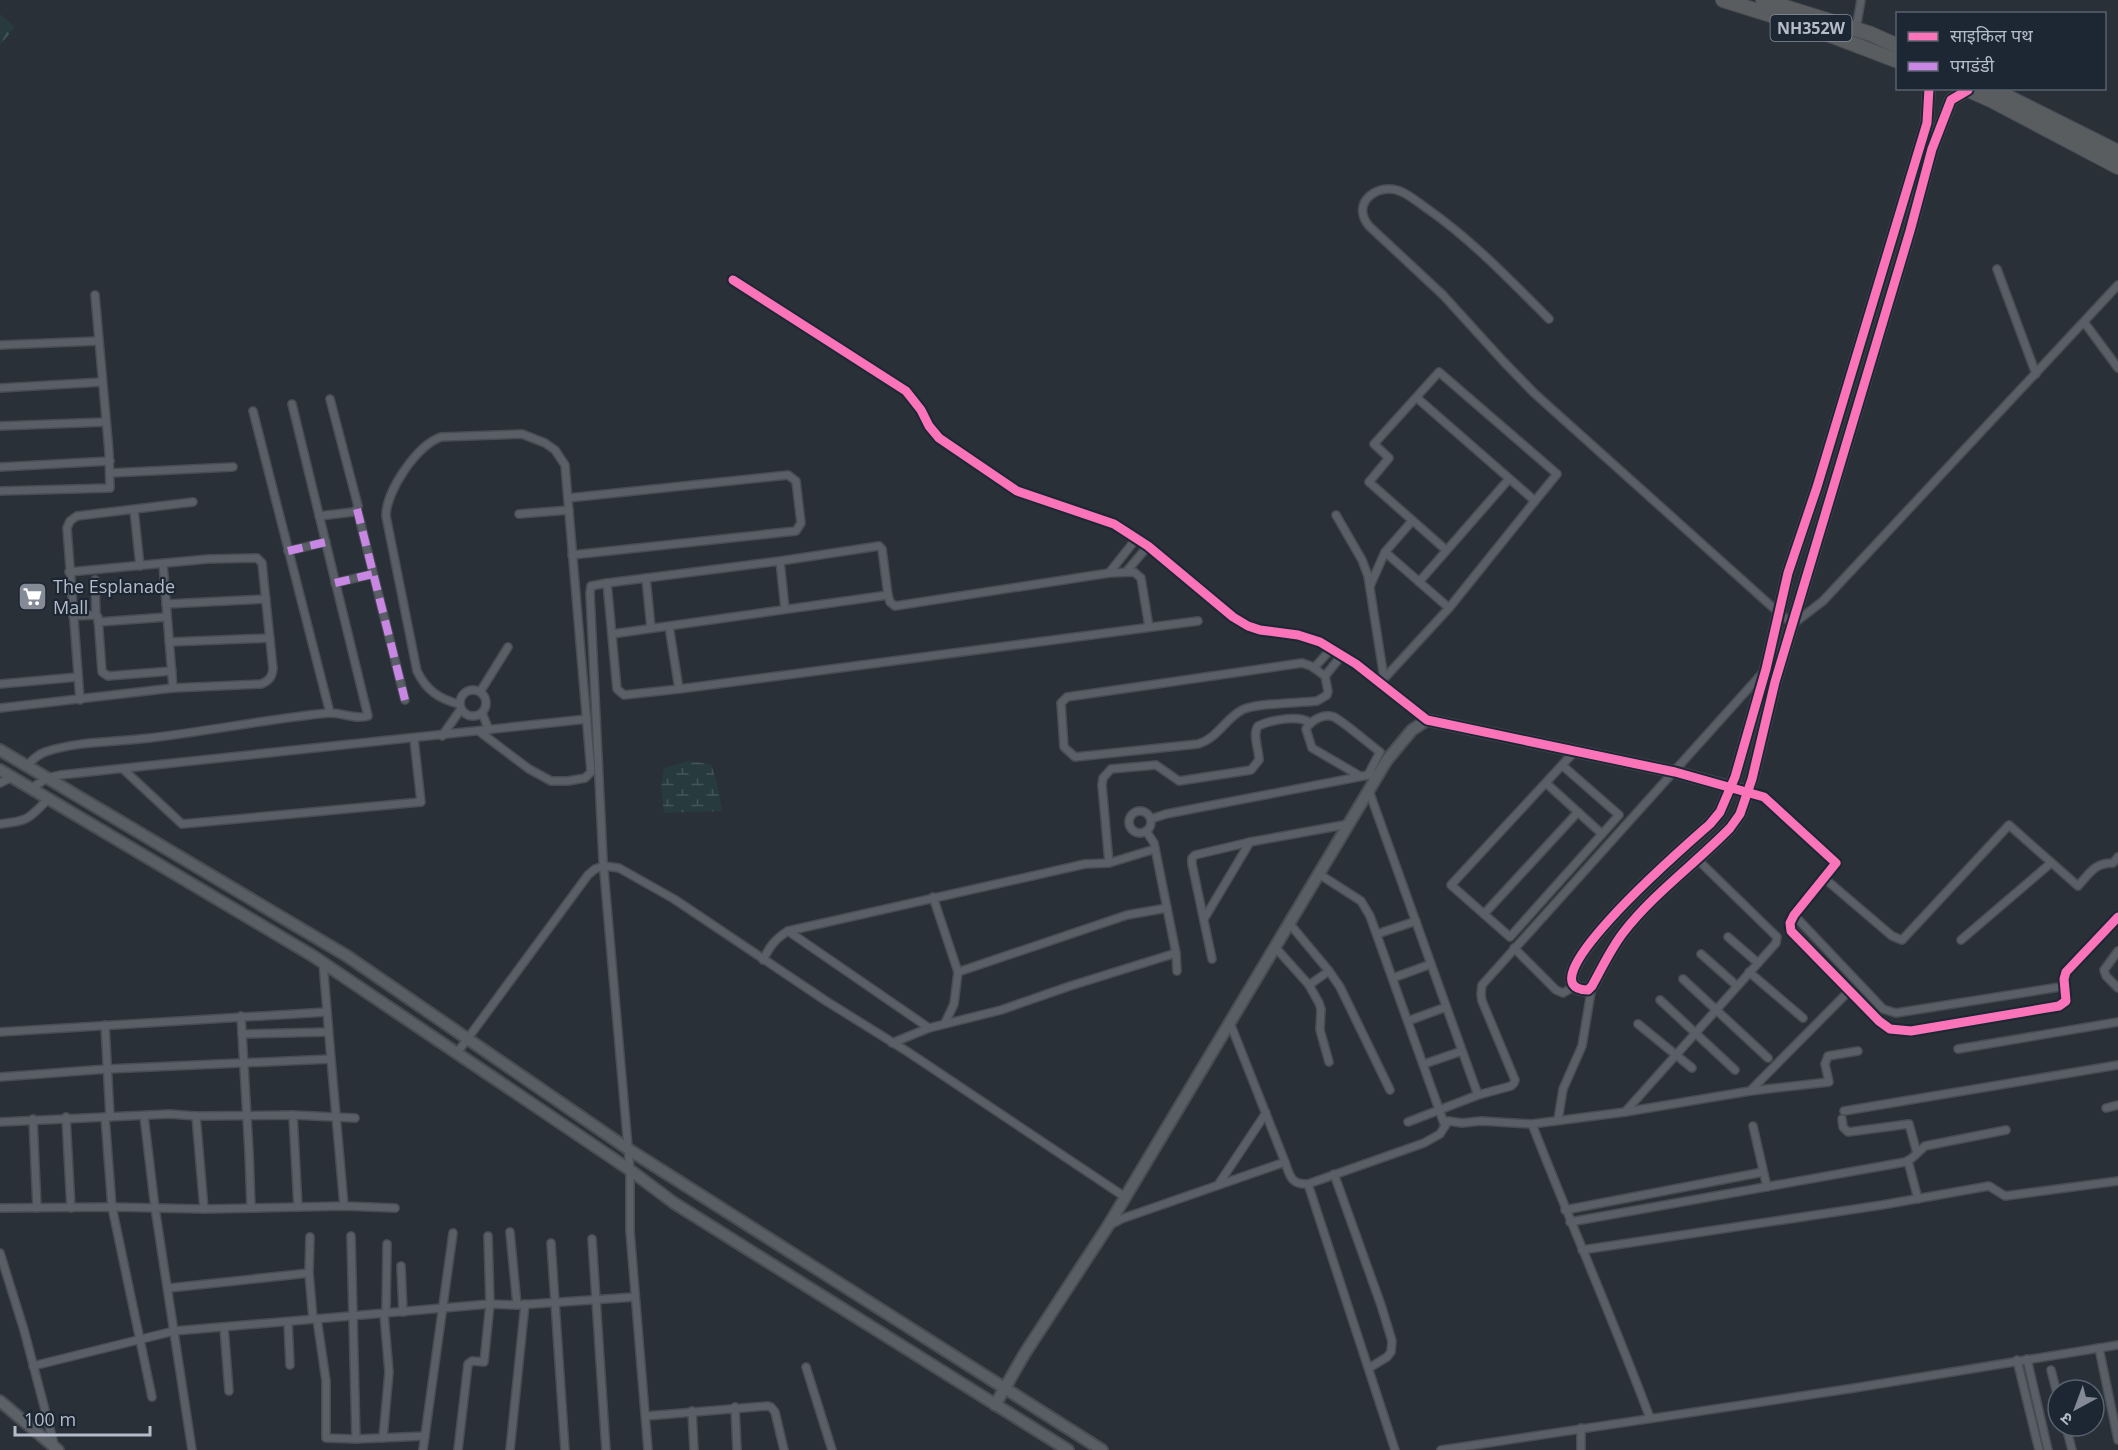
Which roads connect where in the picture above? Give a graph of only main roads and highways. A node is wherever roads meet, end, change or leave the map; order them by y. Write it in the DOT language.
graph roads {
  1 [pos="1723,0"];
  2 [pos="1763,0"];
  3 [pos="1896,45"];
  4 [pos="1896,60"];
  5 [pos="1968,90"];
  6 [pos="1994,90"];
  7 [pos="2118,152"];
  8 [pos="2118,166"];
  9 [pos="0,1401"];
  10 [pos="56,1449"];
  1 -- 4 [label="highway, NH352W"];
  2 -- 3 [label="highway, NH352W"];
  5 -- 8 [label="highway"];
  6 -- 7 [label="highway"];
  9 -- 10 [label="main road"];
}
